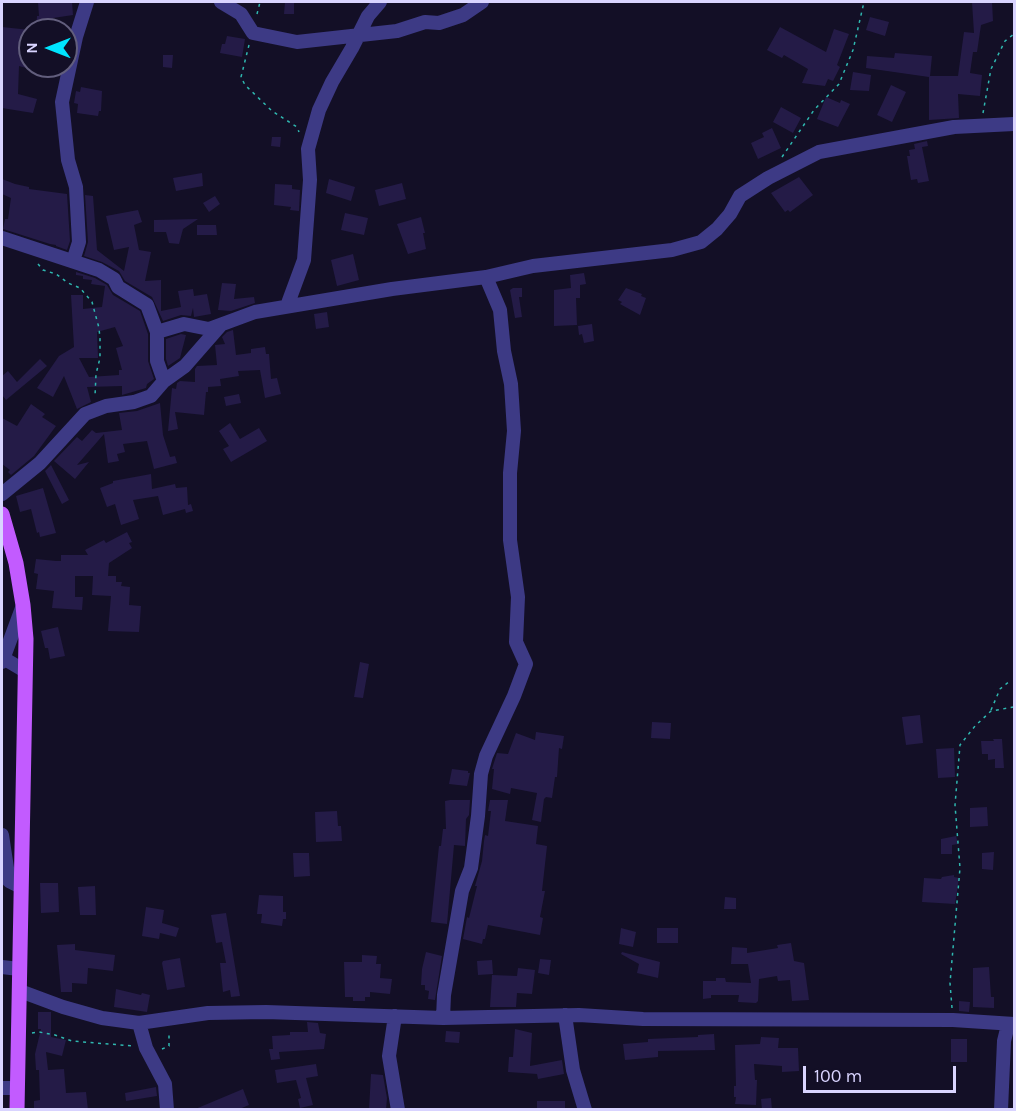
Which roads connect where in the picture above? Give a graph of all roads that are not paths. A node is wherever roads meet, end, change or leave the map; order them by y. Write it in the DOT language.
graph roads {
  1 [pos="87,2"];
  2 [pos="221,2"];
  3 [pos="380,2"];
  4 [pos="482,2"];
  5 [pos="357,36"];
  6 [pos="1014,124"];
  7 [pos="2,238"];
  8 [pos="73,261"];
  9 [pos="486,277"];
  10 [pos="287,306"];
  11 [pos="232,319"];
  12 [pos="157,332"];
  13 [pos="164,381"];
  14 [pos="2,494"];
  15 [pos="2,514"];
  16 [pos="24,605"];
  17 [pos="2,660"];
  18 [pos="25,671"];
  19 [pos="2,834"];
  20 [pos="21,887"];
  21 [pos="2,967"];
  22 [pos="19,969"];
  23 [pos="20,991"];
  24 [pos="565,1015"];
  25 [pos="395,1016"];
  26 [pos="443,1018"];
  27 [pos="139,1023"];
  28 [pos="1011,1024"];
  29 [pos="9,1088"];
  30 [pos="17,1110"];
  31 [pos="166,1110"];
  32 [pos="398,1110"];
  33 [pos="585,1110"];
  34 [pos="1001,1110"];
  1 -- 8 [label="street"];
  2 -- 5 [label="street"];
  3 -- 5 [label="street"];
  4 -- 5 [label="street"];
  5 -- 10 [label="street"];
  6 -- 9 [label="street"];
  7 -- 8 [label="street"];
  8 -- 12 [label="street"];
  9 -- 10 [label="street"];
  9 -- 26 [label="street"];
  10 -- 11 [label="street"];
  11 -- 12 [label="street"];
  11 -- 13 [label="street"];
  12 -- 13 [label="street"];
  13 -- 14 [label="street"];
  15 -- 16 [label="main road"];
  16 -- 17 [label="street"];
  16 -- 18 [label="main road"];
  17 -- 18 [label="street"];
  18 -- 20 [label="main road"];
  19 -- 20 [label="street"];
  20 -- 22 [label="main road"];
  21 -- 22 [label="street"];
  22 -- 23 [label="main road"];
  23 -- 27 [label="street"];
  23 -- 29 [label="main road"];
  24 -- 26 [label="street"];
  24 -- 28 [label="street"];
  24 -- 33 [label="street"];
  25 -- 26 [label="street"];
  25 -- 27 [label="street"];
  25 -- 32 [label="street"];
  27 -- 31 [label="street"];
  28 -- 34 [label="street"];
  29 -- 30 [label="main road"];
}
